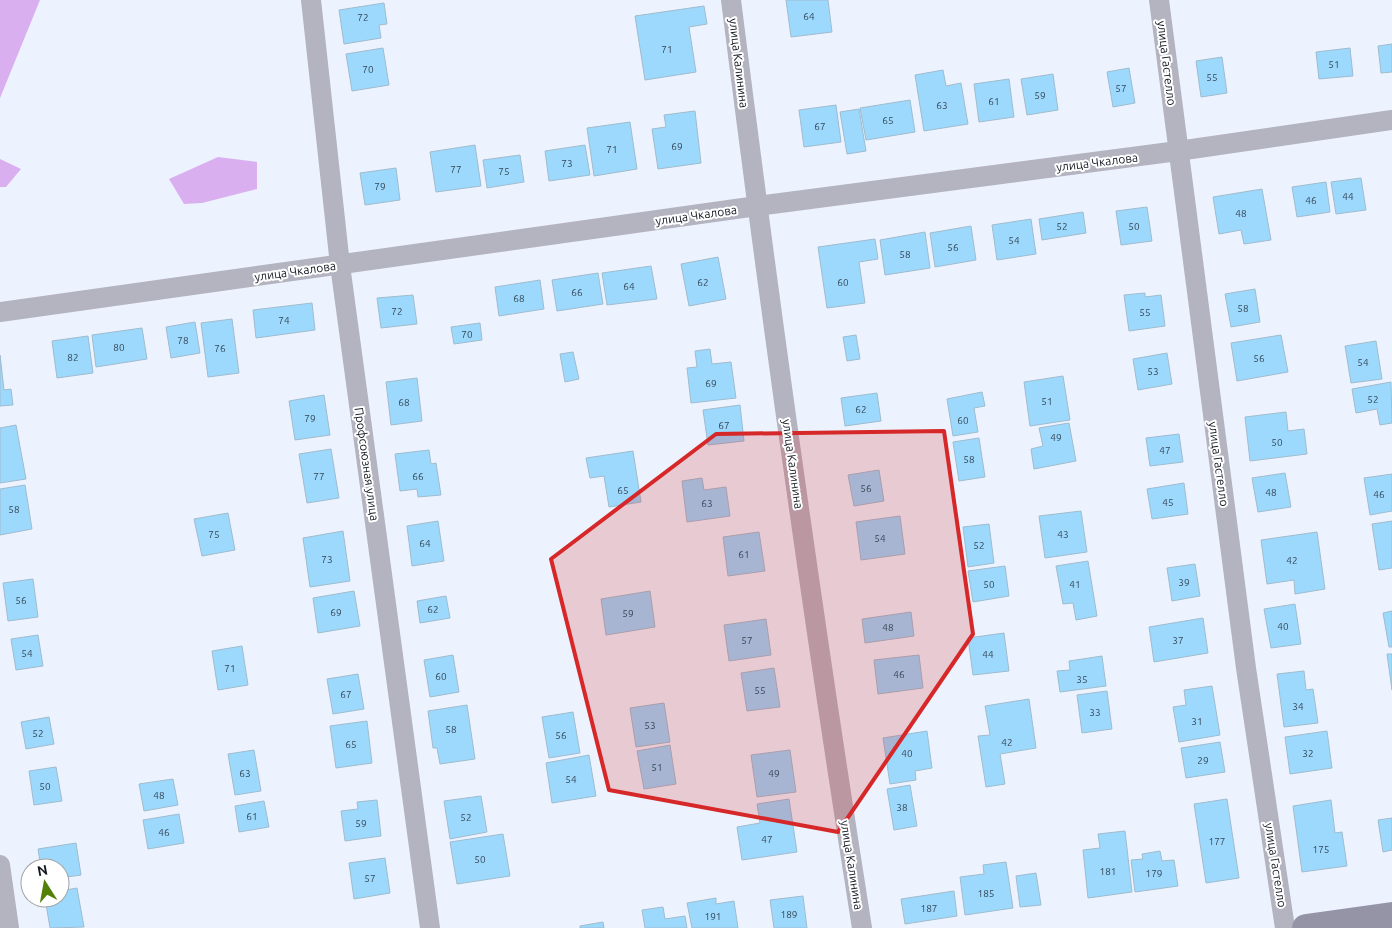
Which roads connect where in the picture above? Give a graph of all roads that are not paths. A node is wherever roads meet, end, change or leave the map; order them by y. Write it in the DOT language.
graph roads {
  1 [pos="311,0"];
  2 [pos="732,0"];
  3 [pos="1159,0"];
  4 [pos="1392,120"];
  5 [pos="1178,151"];
  6 [pos="757,206"];
  7 [pos="340,265"];
  8 [pos="0,312"];
  9 [pos="0,865"];
  10 [pos="1392,916"];
  11 [pos="9,928"];
  12 [pos="430,928"];
  13 [pos="862,928"];
  14 [pos="1286,928"];
  15 [pos="1306,928"];
  1 -- 7 [label="street, Профсоюзная улица"];
  2 -- 6 [label="street, улица Калинина"];
  3 -- 5 [label="street, улица Гастелло"];
  4 -- 5 [label="street, улица Чкалова"];
  5 -- 6 [label="street, улица Чкалова"];
  5 -- 14 [label="street, улица Гастелло"];
  6 -- 7 [label="street, улица Чкалова"];
  6 -- 13 [label="street, улица Калинина"];
  7 -- 8 [label="street, улица Чкалова"];
  7 -- 12 [label="street, Профсоюзная улица"];
  9 -- 11 [label="street"];
  10 -- 15 [label="main road"];
}
